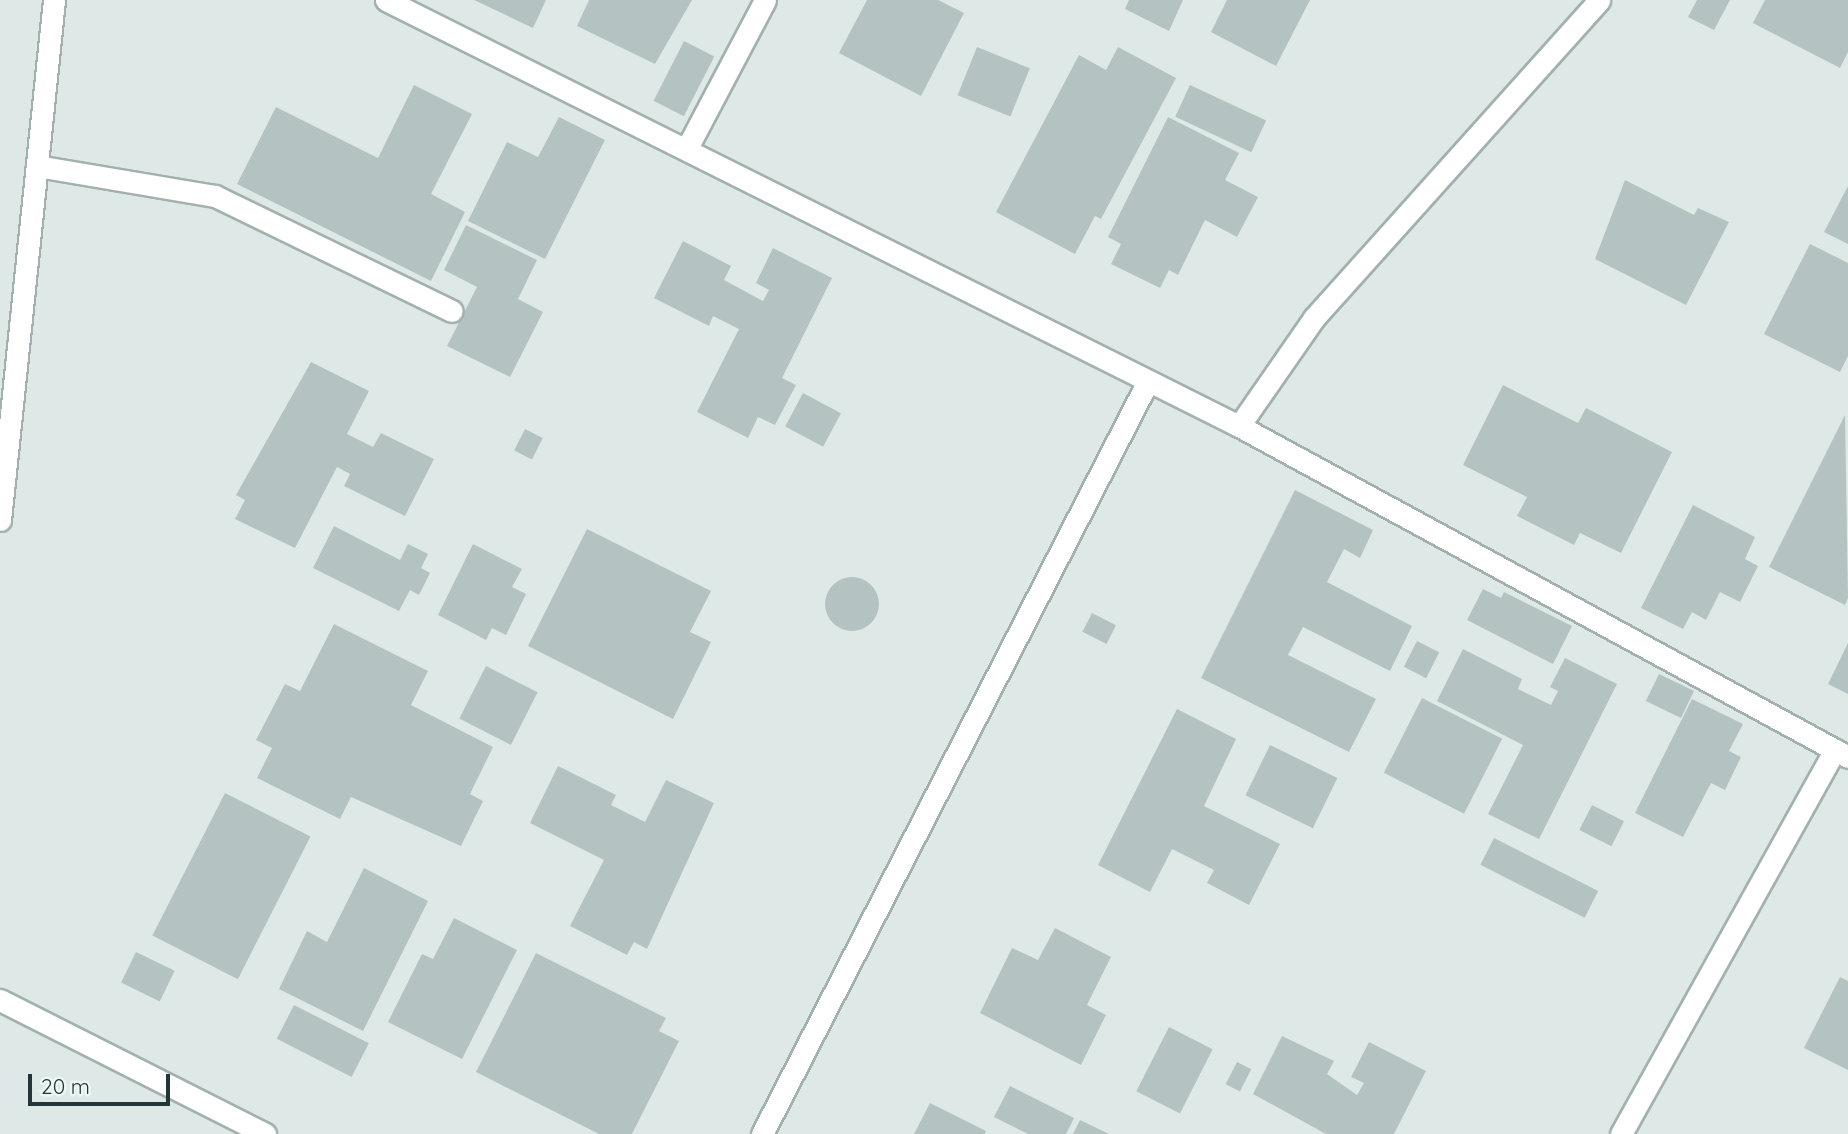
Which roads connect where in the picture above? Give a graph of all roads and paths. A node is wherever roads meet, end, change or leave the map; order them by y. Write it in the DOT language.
graph roads {
  1 [pos="54,0"];
  2 [pos="386,0"];
  3 [pos="765,0"];
  4 [pos="1599,0"];
  5 [pos="687,148"];
  6 [pos="37,166"];
  7 [pos="452,311"];
  8 [pos="1148,381"];
  9 [pos="1239,426"];
  10 [pos="0,520"];
  11 [pos="1842,753"];
  12 [pos="0,1000"];
  13 [pos="265,1134"];
  14 [pos="762,1134"];
  15 [pos="1621,1134"];
  1 -- 6 [label="street"];
  2 -- 5 [label="street"];
  3 -- 5 [label="street"];
  4 -- 9 [label="street"];
  5 -- 8 [label="street"];
  6 -- 7 [label="street"];
  6 -- 10 [label="street"];
  8 -- 9 [label="street"];
  8 -- 14 [label="street"];
  9 -- 11 [label="street"];
  11 -- 15 [label="street"];
  12 -- 13 [label="street"];
}
